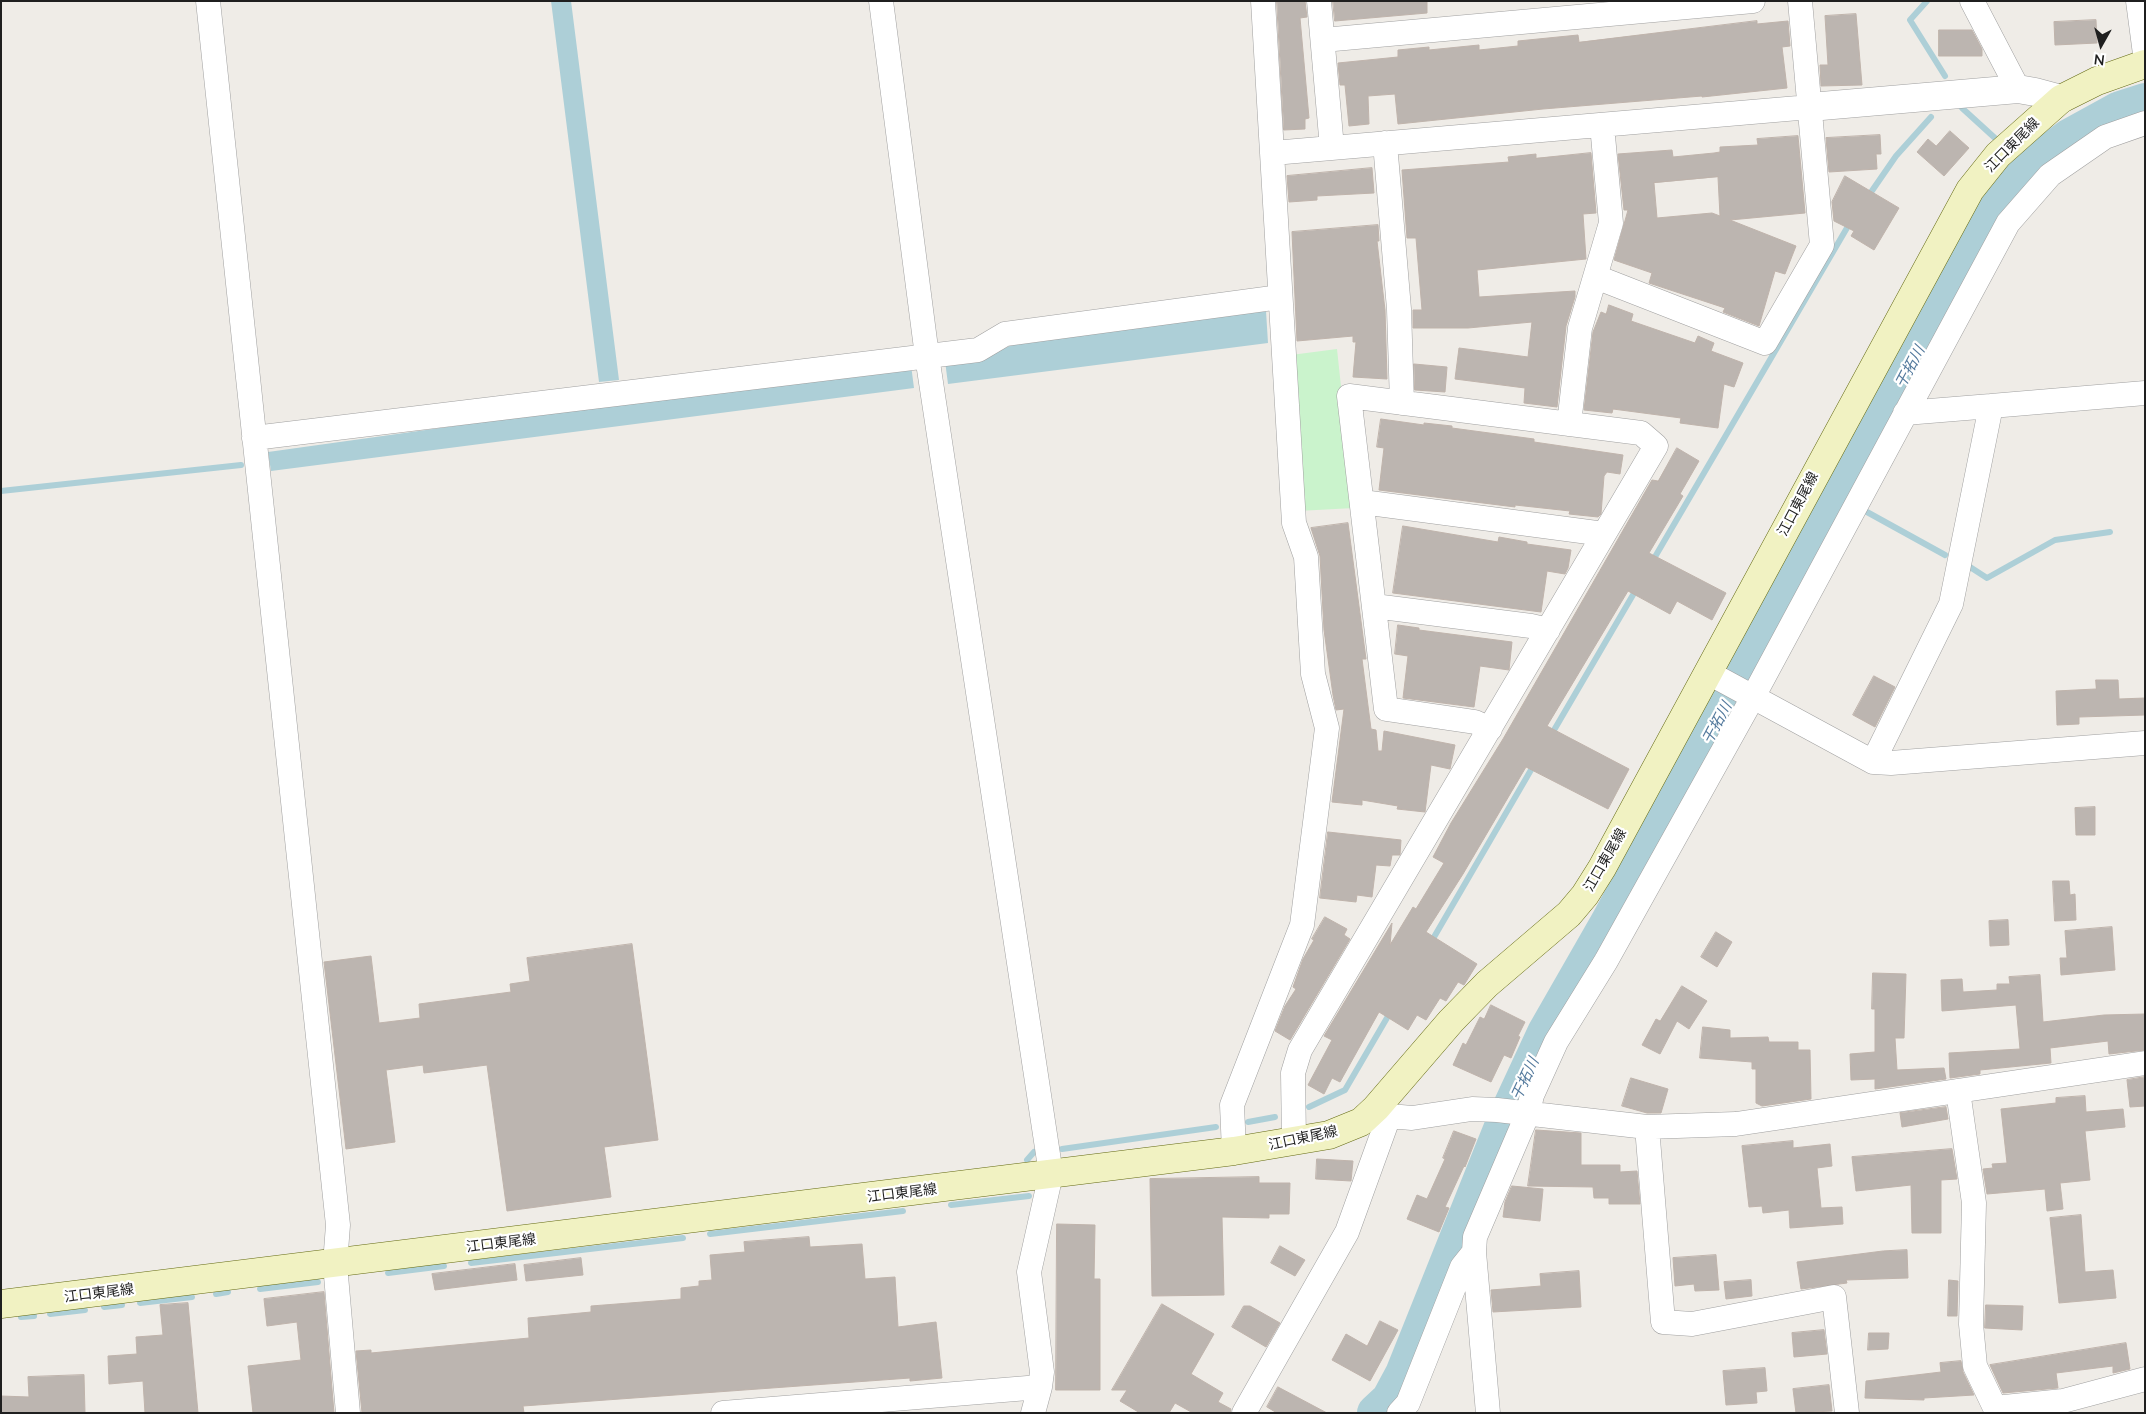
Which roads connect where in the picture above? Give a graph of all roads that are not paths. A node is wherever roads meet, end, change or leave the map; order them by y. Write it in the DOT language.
graph roads {
  1 [pos="208,1"];
  2 [pos="881,1"];
  3 [pos="1263,1"];
  4 [pos="1320,1"];
  5 [pos="1753,1"];
  6 [pos="1800,1"];
  7 [pos="1972,1"];
  8 [pos="2138,1"];
  9 [pos="1323,40"];
  10 [pos="2145,54"];
  11 [pos="2145,64"];
  12 [pos="2018,89"];
  13 [pos="2061,99"];
  14 [pos="1810,107"];
  15 [pos="2145,123"];
  16 [pos="1602,125"];
  17 [pos="1384,143"];
  18 [pos="1332,148"];
  19 [pos="1273,153"];
  20 [pos="1596,277"];
  21 [pos="1280,297"];
  22 [pos="927,356"];
  23 [pos="2145,393"];
  24 [pos="1402,403"];
  25 [pos="1991,406"];
  26 [pos="1906,413"];
  27 [pos="1569,424"];
  28 [pos="254,438"];
  29 [pos="1362,502"];
  30 [pos="1604,534"];
  31 [pos="1374,606"];
  32 [pos="1548,630"];
  33 [pos="1716,677"];
  34 [pos="1750,695"];
  35 [pos="1490,729"];
  36 [pos="2145,743"];
  37 [pos="1873,762"];
  38 [pos="2145,1063"];
  39 [pos="1958,1091"];
  40 [pos="1383,1112"];
  41 [pos="1525,1113"];
  42 [pos="1647,1127"];
  43 [pos="1294,1142"];
  44 [pos="1234,1151"];
  45 [pos="1051,1174"];
  46 [pos="1474,1252"];
  47 [pos="335,1264"];
  48 [pos="1,1304"];
  49 [pos="2145,1379"];
  50 [pos="1040,1387"];
  51 [pos="2064,1407"];
  52 [pos="1991,1410"];
  53 [pos="348,1413"];
  54 [pos="723,1413"];
  55 [pos="1033,1413"];
  56 [pos="1244,1413"];
  57 [pos="1399,1413"];
  58 [pos="1488,1413"];
  59 [pos="1847,1413"];
  1 -- 28 [label="street"];
  2 -- 22 [label="street"];
  3 -- 19 [label="street"];
  4 -- 9 [label="street"];
  5 -- 9 [label="street"];
  6 -- 14 [label="street"];
  7 -- 12 [label="street"];
  8 -- 10 [label="street"];
  9 -- 18 [label="street"];
  11 -- 13 [label="main road, 江口東尾線"];
  12 -- 13 [label="street"];
  12 -- 14 [label="street"];
  13 -- 33 [label="main road, 江口東尾線"];
  14 -- 16 [label="street"];
  14 -- 20 [label="street"];
  15 -- 26 [label="street"];
  16 -- 17 [label="street"];
  16 -- 20 [label="street"];
  17 -- 18 [label="street"];
  17 -- 24 [label="street"];
  18 -- 19 [label="street"];
  19 -- 21 [label="street"];
  20 -- 27 [label="street"];
  21 -- 22 [label="street"];
  21 -- 44 [label="street"];
  22 -- 28 [label="street"];
  22 -- 45 [label="street"];
  23 -- 25 [label="street"];
  24 -- 27 [label="street"];
  24 -- 29 [label="street"];
  25 -- 26 [label="street"];
  25 -- 37 [label="street"];
  26 -- 34 [label="street"];
  27 -- 30 [label="street"];
  28 -- 47 [label="street"];
  29 -- 30 [label="street"];
  29 -- 31 [label="street"];
  30 -- 32 [label="street"];
  31 -- 32 [label="street"];
  31 -- 35 [label="street"];
  32 -- 35 [label="street"];
  33 -- 34 [label="street"];
  33 -- 40 [label="main road, 江口東尾線"];
  34 -- 37 [label="street"];
  34 -- 41 [label="street"];
  35 -- 43 [label="street"];
  36 -- 37 [label="street"];
  38 -- 39 [label="street"];
  39 -- 42 [label="street"];
  39 -- 52 [label="street"];
  40 -- 41 [label="street"];
  40 -- 43 [label="main road, 江口東尾線"];
  40 -- 56 [label="street"];
  41 -- 42 [label="street"];
  41 -- 46 [label="street"];
  42 -- 59 [label="street"];
  43 -- 44 [label="main road, 江口東尾線"];
  44 -- 45 [label="main road, 江口東尾線"];
  45 -- 47 [label="main road, 江口東尾線"];
  45 -- 50 [label="street"];
  46 -- 57 [label="street"];
  46 -- 58 [label="street"];
  47 -- 48 [label="main road, 江口東尾線"];
  47 -- 53 [label="street"];
  49 -- 51 [label="street"];
  50 -- 54 [label="street"];
  50 -- 55 [label="street"];
  51 -- 52 [label="street"];
}
